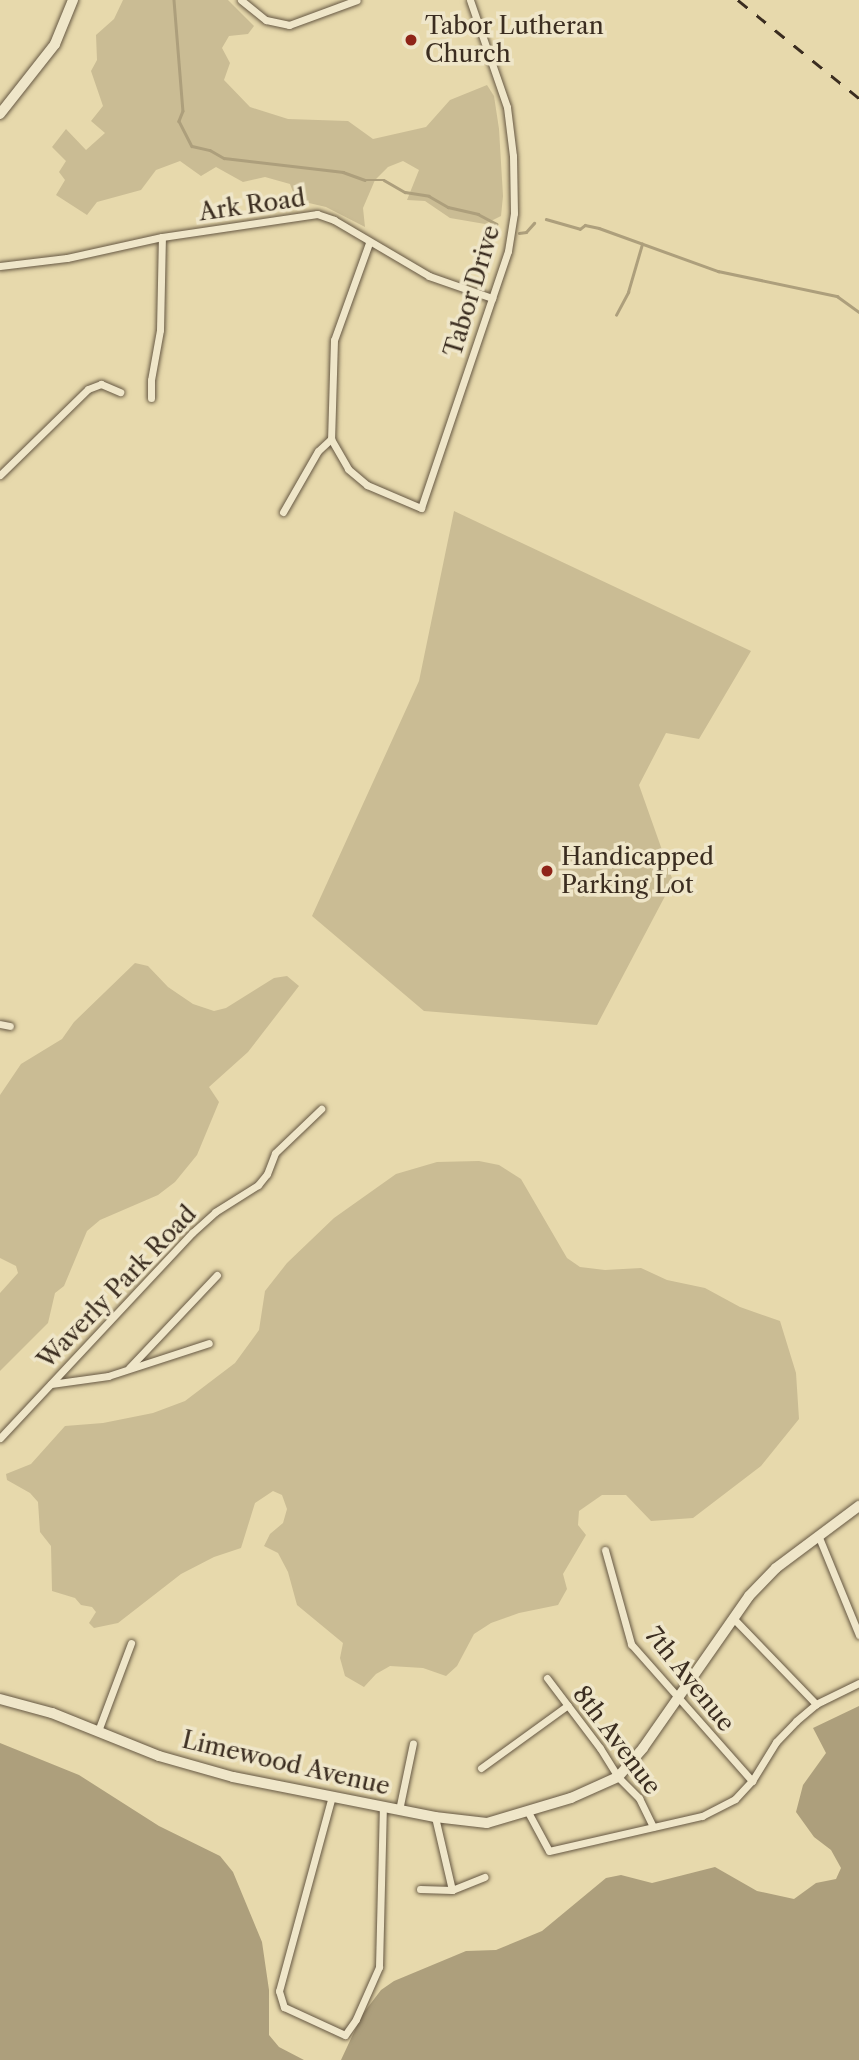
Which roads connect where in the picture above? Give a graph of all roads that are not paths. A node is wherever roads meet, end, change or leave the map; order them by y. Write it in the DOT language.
graph roads {
  1 [pos="73,0"];
  2 [pos="241,0"];
  3 [pos="357,0"];
  4 [pos="470,0"];
  5 [pos="0,114"];
  6 [pos="162,237"];
  7 [pos="369,243"];
  8 [pos="0,266"];
  9 [pos="492,298"];
  10 [pos="120,392"];
  11 [pos="151,398"];
  12 [pos="331,439"];
  13 [pos="0,475"];
  14 [pos="283,512"];
  15 [pos="0,1024"];
  16 [pos="10,1026"];
  17 [pos="321,1108"];
  18 [pos="217,1275"];
  19 [pos="209,1343"];
  20 [pos="128,1369"];
  21 [pos="50,1384"];
  22 [pos="0,1438"];
  23 [pos="859,1506"];
  24 [pos="818,1534"];
  25 [pos="606,1550"];
  26 [pos="733,1618"];
  27 [pos="859,1635"];
  28 [pos="131,1643"];
  29 [pos="547,1678"];
  30 [pos="859,1683"];
  31 [pos="0,1699"];
  32 [pos="677,1700"];
  33 [pos="816,1704"];
  34 [pos="568,1705"];
  35 [pos="98,1731"];
  36 [pos="413,1743"];
  37 [pos="481,1768"];
  38 [pos="618,1777"];
  39 [pos="752,1782"];
  40 [pos="332,1796"];
  41 [pos="383,1807"];
  42 [pos="399,1810"];
  43 [pos="528,1812"];
  44 [pos="435,1817"];
  45 [pos="653,1827"];
  46 [pos="484,1877"];
  47 [pos="420,1889"];
  48 [pos="452,1890"];
  1 -- 5 [label="main road"];
  2 -- 3 [label="street"];
  4 -- 9 [label="street, Tabor Drive"];
  6 -- 7 [label="street, Ark Road"];
  6 -- 8 [label="street, Ark Road"];
  6 -- 11 [label="street"];
  7 -- 9 [label="street, Ark Road"];
  7 -- 12 [label="street"];
  9 -- 12 [label="street, Tabor Drive"];
  10 -- 13 [label="street"];
  12 -- 14 [label="street"];
  15 -- 16 [label="street"];
  17 -- 21 [label="street, Waverly Park Road"];
  18 -- 20 [label="street"];
  19 -- 20 [label="street"];
  20 -- 21 [label="street"];
  21 -- 22 [label="street, Waverly Park Road"];
  23 -- 24 [label="main road"];
  24 -- 26 [label="main road"];
  24 -- 27 [label="street"];
  25 -- 32 [label="street, 7th Avenue"];
  26 -- 32 [label="main road"];
  26 -- 33 [label="street"];
  28 -- 35 [label="street"];
  29 -- 34 [label="street, 8th Avenue"];
  30 -- 33 [label="street"];
  31 -- 35 [label="main road, Limewood Avenue"];
  32 -- 38 [label="main road"];
  32 -- 39 [label="street, 7th Avenue"];
  33 -- 39 [label="street"];
  34 -- 37 [label="street"];
  34 -- 38 [label="street, 8th Avenue"];
  35 -- 40 [label="main road, Limewood Avenue"];
  36 -- 42 [label="street"];
  38 -- 43 [label="main road, Limewood Avenue"];
  38 -- 45 [label="street, 8th Avenue"];
  39 -- 45 [label="street"];
  40 -- 41 [label="main road, Limewood Avenue"];
  40 -- 41 [label="street"];
  41 -- 42 [label="main road, Limewood Avenue"];
  42 -- 44 [label="main road, Limewood Avenue"];
  43 -- 44 [label="main road, Limewood Avenue"];
  43 -- 45 [label="street"];
  44 -- 48 [label="street"];
  46 -- 48 [label="street"];
  47 -- 48 [label="street"];
}
